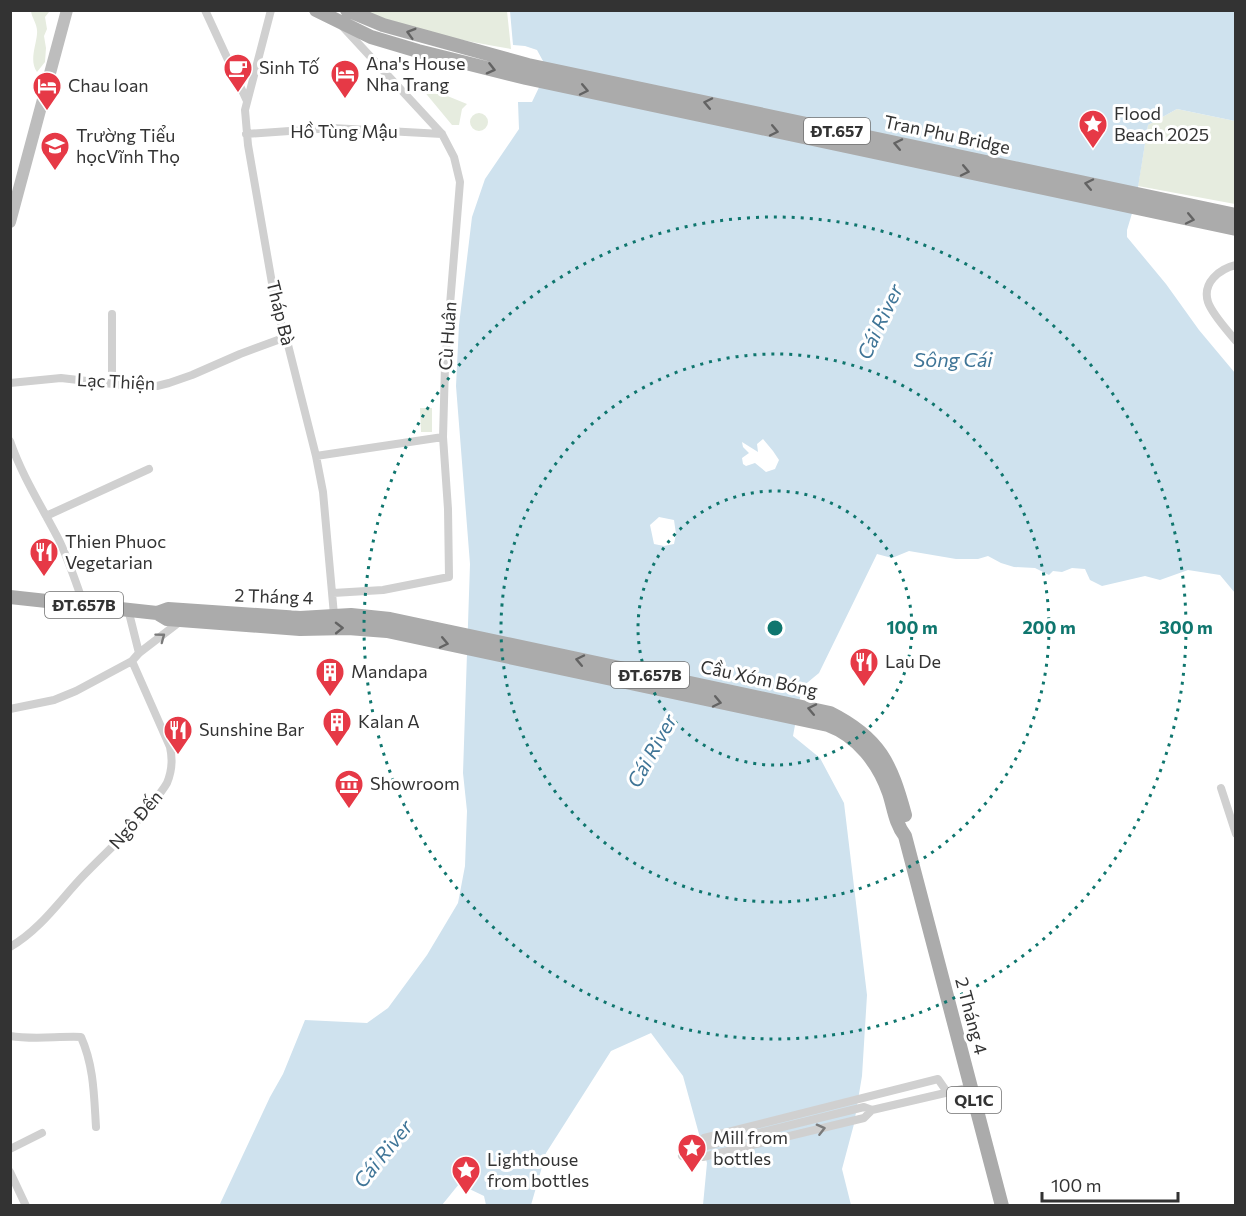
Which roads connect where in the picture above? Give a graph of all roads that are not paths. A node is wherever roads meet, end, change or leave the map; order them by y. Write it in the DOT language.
graph roads {
  1 [pos="67,10"];
  2 [pos="205,10"];
  3 [pos="271,10"];
  4 [pos="316,10"];
  5 [pos="347,10"];
  6 [pos="338,22"];
  7 [pos="379,39"];
  8 [pos="372,58"];
  9 [pos="527,71"];
  10 [pos="247,102"];
  11 [pos="246,134"];
  12 [pos="442,134"];
  13 [pos="1145,203"];
  14 [pos="1236,215"];
  15 [pos="10,222"];
  16 [pos="1236,229"];
  17 [pos="1236,265"];
  18 [pos="112,314"];
  19 [pos="286,337"];
  20 [pos="1236,341"];
  21 [pos="10,383"];
  22 [pos="112,384"];
  23 [pos="443,437"];
  24 [pos="10,441"];
  25 [pos="316,456"];
  26 [pos="148,469"];
  27 [pos="46,516"];
  28 [pos="333,593"];
  29 [pos="10,597"];
  30 [pos="84,605"];
  31 [pos="128,609"];
  32 [pos="157,613"];
  33 [pos="334,615"];
  34 [pos="182,620"];
  35 [pos="388,625"];
  36 [pos="139,653"];
  37 [pos="132,662"];
  38 [pos="10,709"];
  39 [pos="885,770"];
  40 [pos="1221,788"];
  41 [pos="1236,834"];
  42 [pos="10,947"];
  43 [pos="946,995"];
  44 [pos="10,1036"];
  45 [pos="970,1087"];
  46 [pos="947,1092"];
  47 [pos="872,1110"];
  48 [pos="96,1127"];
  49 [pos="42,1133"];
  50 [pos="10,1149"];
  51 [pos="698,1156"];
  52 [pos="10,1172"];
  53 [pos="26,1206"];
  54 [pos="1002,1206"];
  1 -- 15 [label="main road"];
  2 -- 10 [label="street"];
  3 -- 10 [label="street, Tháp Bà"];
  4 -- 6 [label="main road, ĐT.657"];
  9 -- 5 [label="main road, ĐT.657, one-way"];
  6 -- 7 [label="main road, ĐT.657"];
  6 -- 8 [label="street, Cù Huân"];
  7 -- 8 [label="street"];
  7 -- 9 [label="main road, ĐT.657, one-way"];
  8 -- 12 [label="street, Cù Huân"];
  9 -- 13 [label="main road, Tran Phu Bridge / ĐT.657"];
  10 -- 11 [label="street, Tháp Bà"];
  11 -- 12 [label="street, Hồ Tùng Mậu"];
  11 -- 19 [label="street, Tháp Bà"];
  12 -- 23 [label="street, Cù Huân"];
  13 -- 14 [label="main road, ĐT.657"];
  13 -- 16 [label="main road, ĐT.657, one-way"];
  17 -- 20 [label="street"];
  18 -- 22 [label="street"];
  19 -- 22 [label="street, Lạc Thiện"];
  19 -- 25 [label="street, Tháp Bà"];
  21 -- 22 [label="street, Lạc Thiện"];
  23 -- 25 [label="street"];
  23 -- 28 [label="street, Cù Huân"];
  24 -- 27 [label="street"];
  25 -- 28 [label="street, Tháp Bà"];
  26 -- 27 [label="street"];
  27 -- 30 [label="street"];
  28 -- 33 [label="street, Tháp Bà"];
  29 -- 30 [label="main road, 2 Tháng 4 / ĐT.657B"];
  30 -- 31 [label="main road, 2 Tháng 4 / ĐT.657B"];
  31 -- 32 [label="main road, 2 Tháng 4 / ĐT.657B"];
  31 -- 36 [label="street"];
  32 -- 33 [label="main road, 2 Tháng 4 / ĐT.657B"];
  32 -- 34 [label="main road, 2 Tháng 4 / ĐT.657B"];
  33 -- 35 [label="main road, 2 Tháng 4 / ĐT.657B"];
  34 -- 35 [label="main road, 2 Tháng 4 / ĐT.657B, one-way"];
  36 -- 34 [label="street, one-way"];
  35 -- 39 [label="main road, Cầu Xóm Bóng / ĐT.657B"];
  36 -- 37 [label="street"];
  37 -- 38 [label="street"];
  37 -- 42 [label="street, Ngô Đến"];
  39 -- 43 [label="main road, 2 Tháng 4 / ĐT.657B"];
  40 -- 41 [label="street"];
  43 -- 45 [label="main road, 2 Tháng 4 / QL1C"];
  44 -- 48 [label="street"];
  45 -- 46 [label="street"];
  45 -- 54 [label="main road, 2 Tháng 4 / QL1C"];
  46 -- 47 [label="street"];
  46 -- 51 [label="street"];
  51 -- 47 [label="street, one-way"];
  47 -- 51 [label="street"];
  49 -- 50 [label="street"];
  52 -- 53 [label="street"];
}
